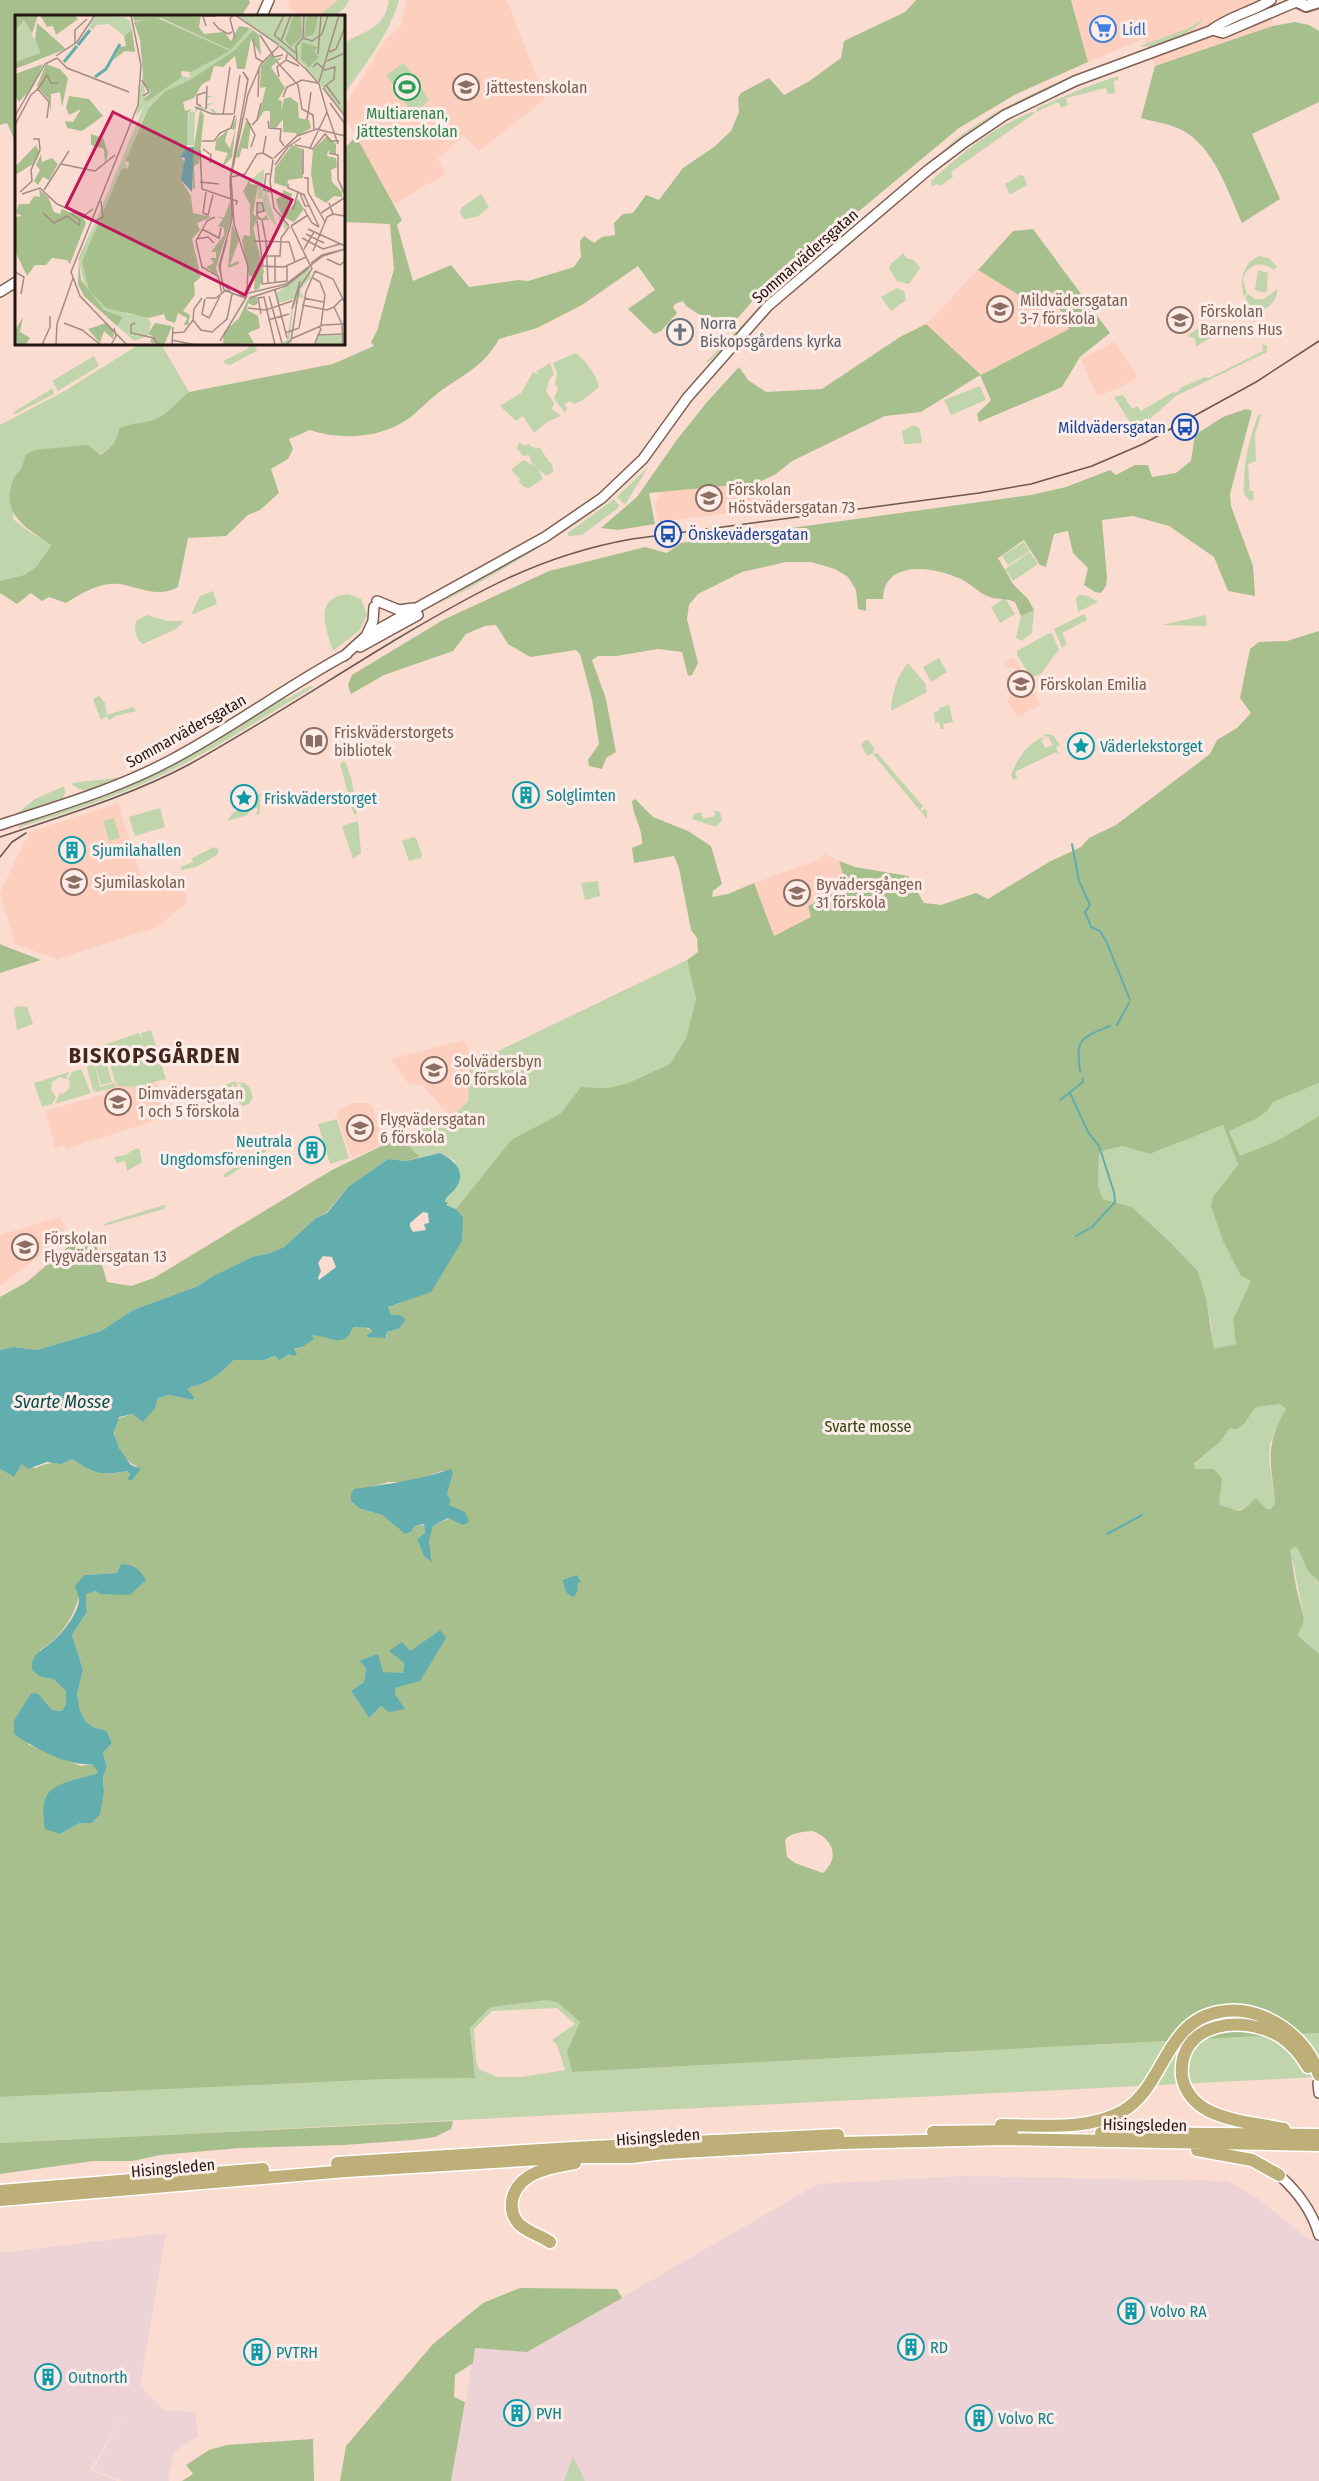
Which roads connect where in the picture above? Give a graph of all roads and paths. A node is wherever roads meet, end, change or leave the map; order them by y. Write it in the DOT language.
graph roads {
  1 [pos="269,0"];
  2 [pos="1271,0"];
  3 [pos="1295,1"];
  4 [pos="1319,2"];
  5 [pos="262,15"];
  6 [pos="1212,30"];
  7 [pos="15,283"];
  8 [pos="0,292"];
  9 [pos="441,596"];
  10 [pos="421,607"];
  11 [pos="366,636"];
  12 [pos="344,656"];
  13 [pos="0,825"];
  14 [pos="1319,2082"];
  15 [pos="981,2131"];
  16 [pos="1316,2139"];
  17 [pos="1134,2141"];
  18 [pos="591,2158"];
  19 [pos="1279,2175"];
  20 [pos="0,2191"];
  21 [pos="0,2200"];
  22 [pos="1319,2235"];
  23 [pos="550,2242"];
  1 -- 5 [label="street"];
  2 -- 6 [label="street, Sommarvädersgatan"];
  3 -- 4 [label="main road"];
  3 -- 6 [label="street, Sommarvädersgatan"];
  6 -- 9 [label="street, Sommarvädersgatan"];
  7 -- 8 [label="street"];
  9 -- 10 [label="street, Sommarvädersgatan"];
  9 -- 12 [label="street, Sommarvädersgatan"];
  10 -- 11 [label="street, Sommarvädersgatan"];
  10 -- 11 [label="street"];
  11 -- 12 [label="street, Sommarvädersgatan"];
  12 -- 13 [label="street, Sommarvädersgatan"];
  14 -- 15 [label="highway"];
  14 -- 16 [label="highway"];
  15 -- 16 [label="highway, Hisingsleden"];
  15 -- 20 [label="highway, Hisingsleden"];
  16 -- 17 [label="highway, Hisingsleden"];
  17 -- 18 [label="highway, Hisingsleden"];
  17 -- 19 [label="highway"];
  18 -- 21 [label="highway, Hisingsleden"];
  18 -- 23 [label="highway"];
  19 -- 22 [label="street"];
}
